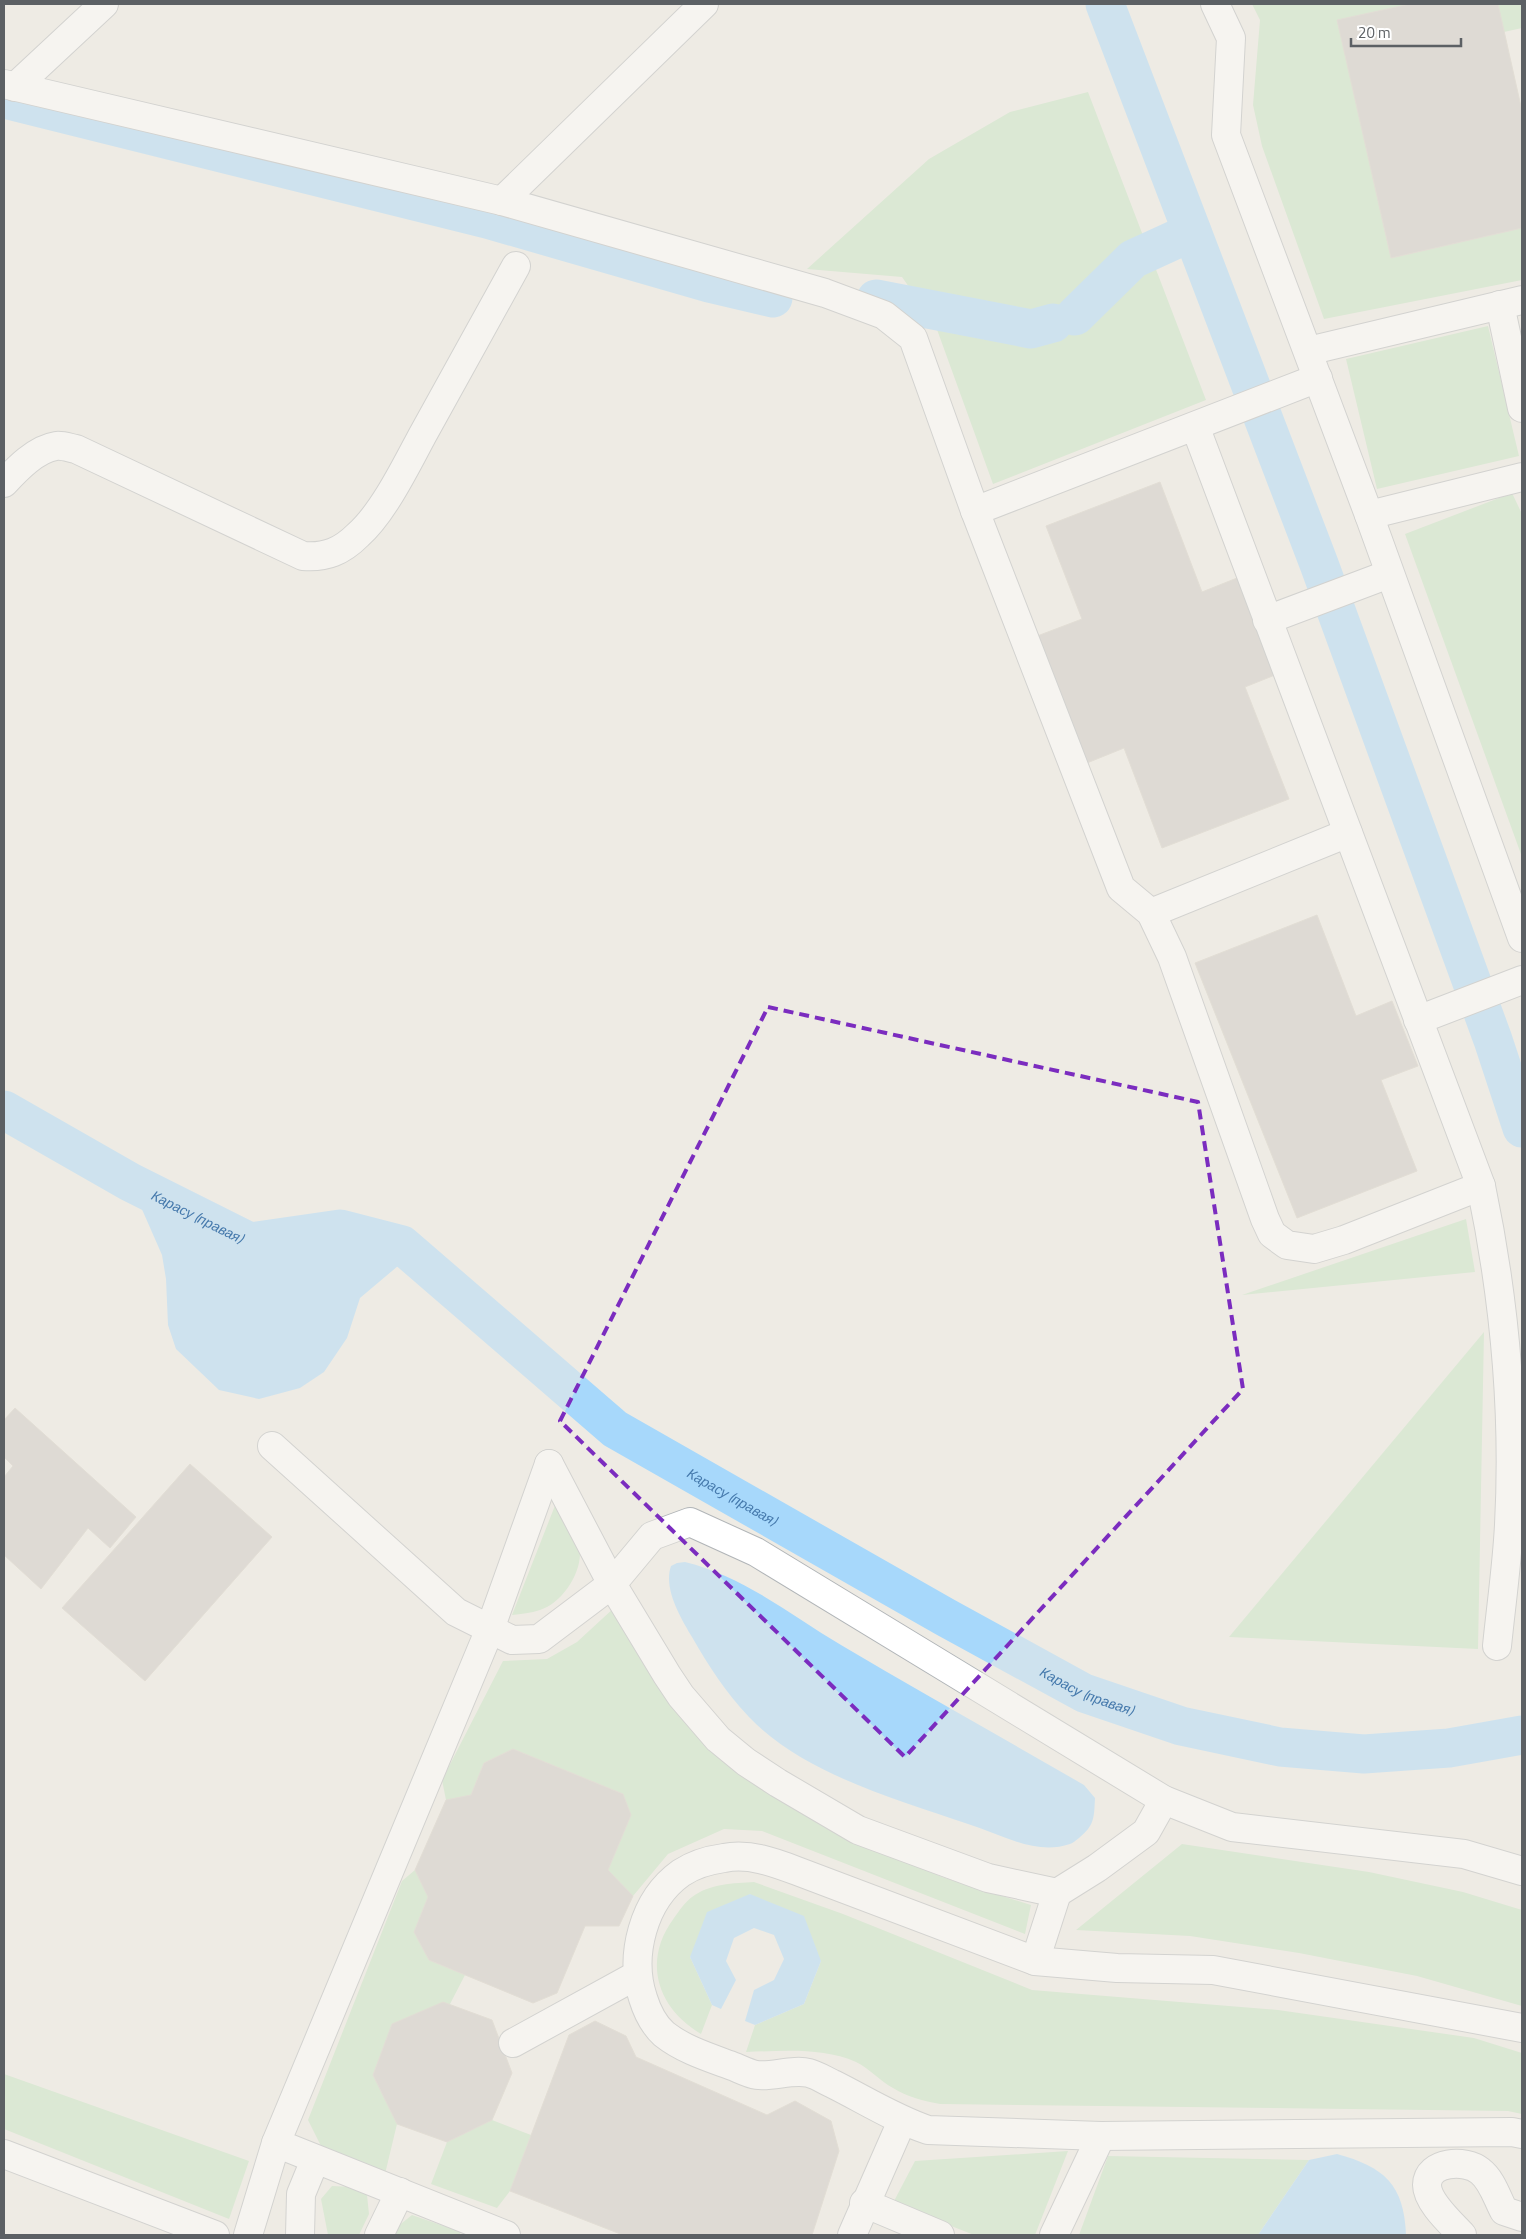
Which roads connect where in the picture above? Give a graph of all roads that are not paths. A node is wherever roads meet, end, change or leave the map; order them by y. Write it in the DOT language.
graph roads {
  1 [pos="104,4"];
  2 [pos="704,4"];
  3 [pos="1215,4"];
  4 [pos="10,86"];
  5 [pos="502,201"];
  6 [pos="516,266"];
  7 [pos="1511,302"];
  8 [pos="1308,352"];
  9 [pos="1318,378"];
  10 [pos="1522,408"];
  11 [pos="1194,426"];
  12 [pos="1522,477"];
  13 [pos="4,483"];
  14 [pos="975,510"];
  15 [pos="1369,515"];
  16 [pos="1389,574"];
  17 [pos="1268,620"];
  18 [pos="1348,833"];
  19 [pos="1151,913"];
  20 [pos="1522,938"];
  21 [pos="1522,980"];
  22 [pos="1418,1020"];
  23 [pos="1481,1186"];
  24 [pos="272,1446"];
  25 [pos="612,1584"];
  26 [pos="490,1629"];
  27 [pos="1496,1646"];
  28 [pos="1164,1800"];
  29 [pos="1522,1871"];
  30 [pos="1057,1893"];
  31 [pos="1035,1961"];
  32 [pos="637,1975"];
  33 [pos="1522,2028"];
  34 [pos="513,2043"];
  35 [pos="902,2121"];
  36 [pos="1522,2134"];
  37 [pos="1101,2136"];
  38 [pos="276,2143"];
  39 [pos="4,2154"];
  40 [pos="315,2160"];
  41 [pos="400,2192"];
  42 [pos="864,2203"];
  43 [pos="1522,2217"];
  44 [pos="476,2229"];
  45 [pos="215,2235"];
  46 [pos="248,2235"];
  47 [pos="300,2235"];
  48 [pos="379,2235"];
  49 [pos="506,2235"];
  50 [pos="852,2235"];
  51 [pos="940,2235"];
  52 [pos="1054,2235"];
  53 [pos="1462,2235"];
  1 -- 4 [label="street"];
  2 -- 5 [label="street"];
  3 -- 8 [label="street"];
  4 -- 5 [label="street"];
  5 -- 14 [label="street"];
  6 -- 13 [label="street"];
  7 -- 8 [label="street"];
  7 -- 10 [label="street"];
  8 -- 9 [label="street"];
  9 -- 11 [label="street"];
  9 -- 15 [label="street"];
  11 -- 14 [label="street"];
  11 -- 17 [label="street"];
  12 -- 15 [label="street"];
  14 -- 19 [label="street"];
  15 -- 16 [label="street"];
  16 -- 17 [label="street"];
  16 -- 20 [label="street"];
  17 -- 18 [label="street"];
  18 -- 19 [label="street"];
  18 -- 22 [label="street"];
  19 -- 23 [label="street"];
  21 -- 22 [label="street"];
  22 -- 23 [label="street"];
  23 -- 27 [label="street"];
  24 -- 26 [label="street"];
  25 -- 26 [label="street"];
  25 -- 26 [label="street"];
  25 -- 28 [label="street"];
  25 -- 30 [label="street"];
  26 -- 38 [label="street"];
  28 -- 29 [label="street"];
  28 -- 30 [label="street"];
  30 -- 31 [label="street"];
  31 -- 32 [label="street"];
  31 -- 33 [label="street"];
  32 -- 34 [label="street"];
  32 -- 35 [label="street"];
  35 -- 37 [label="street"];
  35 -- 42 [label="street"];
  36 -- 37 [label="street"];
  37 -- 52 [label="street"];
  38 -- 40 [label="street"];
  38 -- 46 [label="street"];
  39 -- 45 [label="street"];
  40 -- 41 [label="street"];
  40 -- 47 [label="street"];
  41 -- 44 [label="street"];
  41 -- 48 [label="street"];
  42 -- 50 [label="street"];
  42 -- 51 [label="street"];
  43 -- 53 [label="street"];
  44 -- 49 [label="street"];
}
